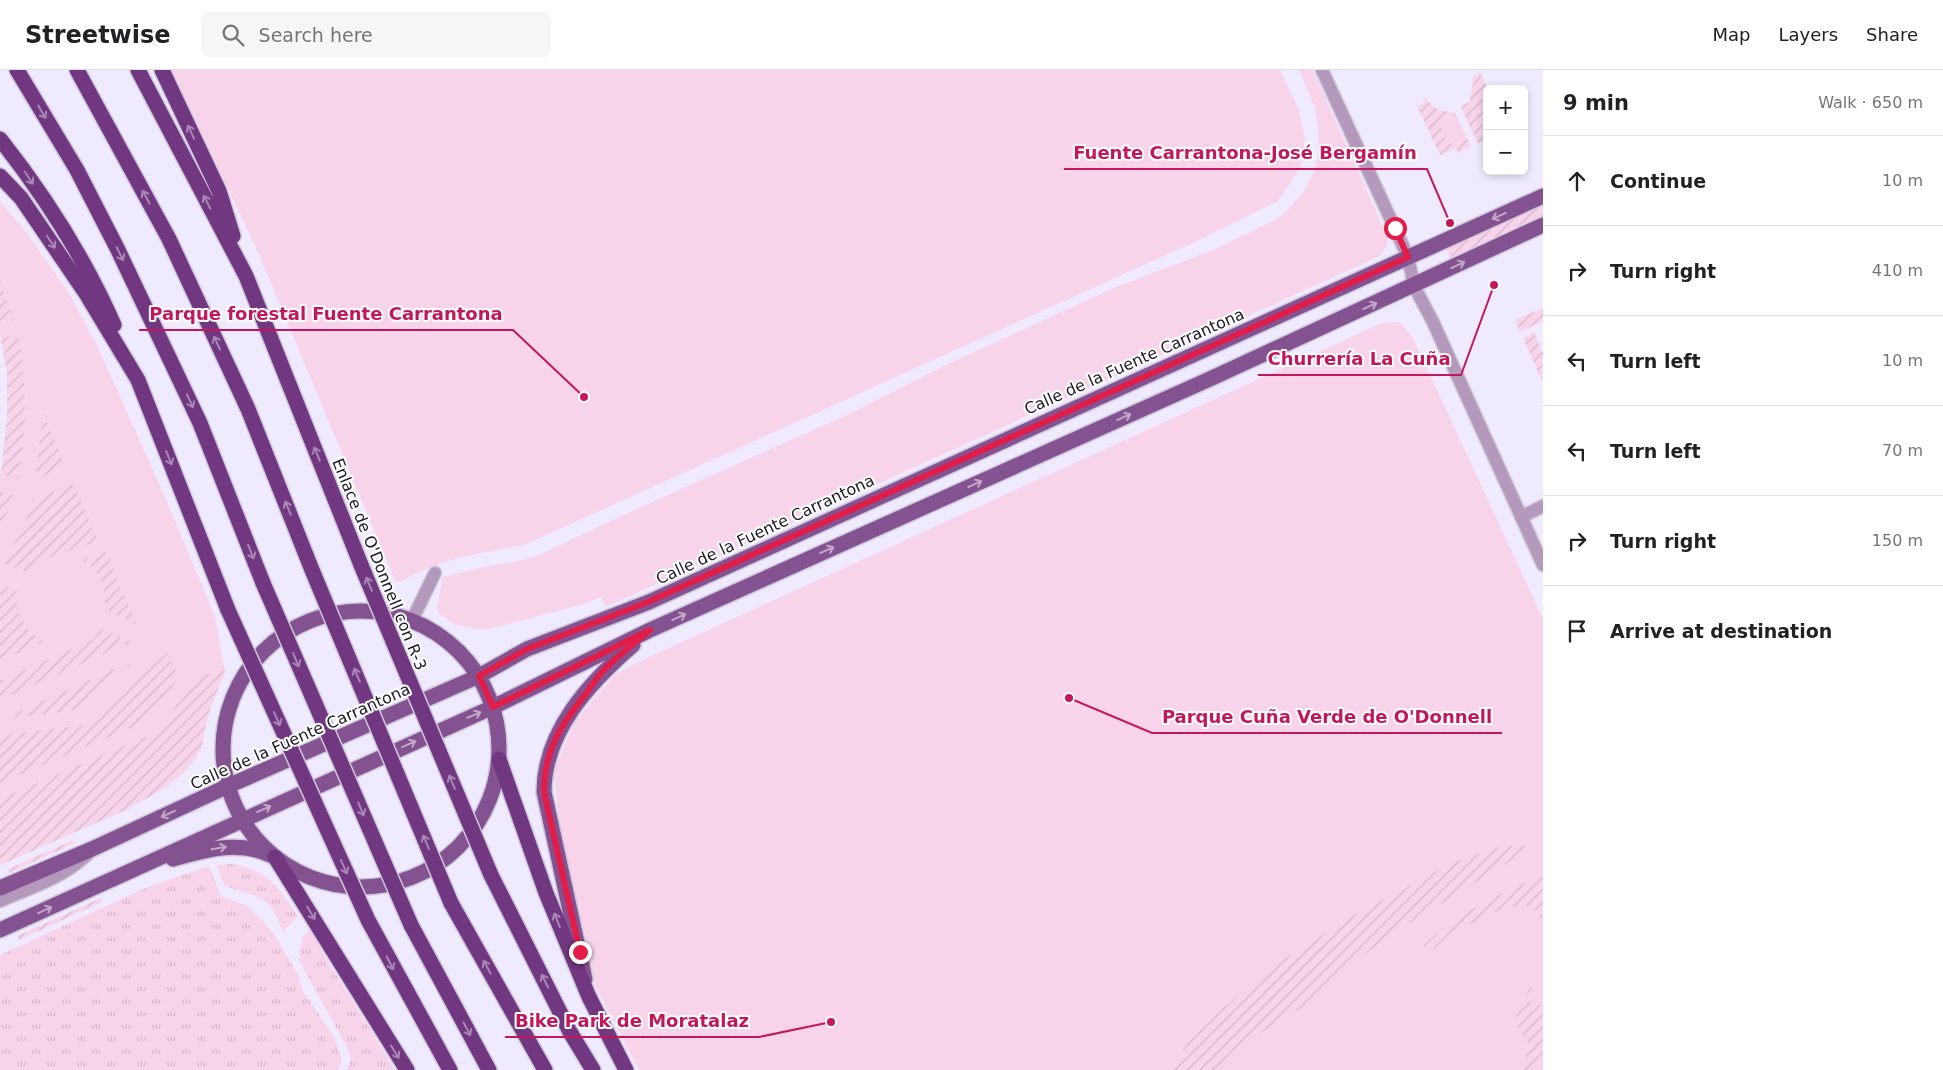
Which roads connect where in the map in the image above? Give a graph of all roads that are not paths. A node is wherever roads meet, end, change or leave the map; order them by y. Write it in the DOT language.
graph roads {
  1 [pos="17,70"];
  2 [pos="77,70"];
  3 [pos="138,70"];
  4 [pos="162,70"];
  5 [pos="1322,70"];
  6 [pos="0,139"];
  7 [pos="0,176"];
  8 [pos="1543,196"];
  9 [pos="1543,225"];
  10 [pos="1408,257"];
  11 [pos="246,276"];
  12 [pos="1414,286"];
  13 [pos="138,380"];
  14 [pos="1543,506"];
  15 [pos="1521,517"];
  16 [pos="1543,565"];
  17 [pos="435,573"];
  18 [pos="412,620"];
  19 [pos="650,630"];
  20 [pos="479,676"];
  21 [pos="493,707"];
  22 [pos="499,759"];
  23 [pos="228,786"];
  24 [pos="243,819"];
  25 [pos="92,849"];
  26 [pos="275,857"];
  27 [pos="121,875"];
  28 [pos="0,888"];
  29 [pos="0,901"];
  30 [pos="0,930"];
  31 [pos="589,997"];
  32 [pos="407,1070"];
  33 [pos="450,1070"];
  34 [pos="489,1070"];
  35 [pos="545,1070"];
  36 [pos="593,1070"];
  37 [pos="626,1070"];
  1 -- 34 [label="highway, one-way, bridge"];
  35 -- 2 [label="highway, one-way, bridge"];
  11 -- 3 [label="highway, Enlace de O'Donnell con R-3, one-way"];
  11 -- 4 [label="highway, one-way"];
  5 -- 10 [label="street"];
  6 -- 13 [label="highway, one-way"];
  7 -- 13 [label="highway, one-way"];
  8 -- 10 [label="main road, Calle de la Fuente Carrantona, one-way"];
  12 -- 9 [label="main road, one-way"];
  10 -- 12 [label="street"];
  10 -- 20 [label="main road, Calle de la Fuente Carrantona"];
  36 -- 11 [label="highway, Enlace de O'Donnell con R-3, one-way, bridge"];
  12 -- 15 [label="street"];
  19 -- 12 [label="main road, one-way"];
  13 -- 33 [label="highway, one-way, bridge"];
  14 -- 15 [label="street"];
  15 -- 16 [label="street"];
  17 -- 18 [label="street"];
  18 -- 20 [label="main road"];
  18 -- 23 [label="main road"];
  19 -- 21 [label="main road"];
  19 -- 31 [label="main road"];
  20 -- 21 [label="main road"];
  20 -- 23 [label="main road, Calle de la Fuente Carrantona"];
  21 -- 22 [label="main road"];
  24 -- 21 [label="main road, one-way"];
  22 -- 26 [label="main road"];
  31 -- 22 [label="highway, one-way"];
  23 -- 24 [label="main road"];
  23 -- 25 [label="main road, Calle de la Fuente Carrantona, one-way"];
  24 -- 26 [label="main road"];
  24 -- 27 [label="main road"];
  25 -- 28 [label="main road, Calle de la Fuente Carrantona"];
  25 -- 29 [label="street"];
  27 -- 26 [label="main road, one-way"];
  26 -- 32 [label="highway, one-way"];
  30 -- 27 [label="main road, one-way"];
  31 -- 37 [label="highway"];
}
